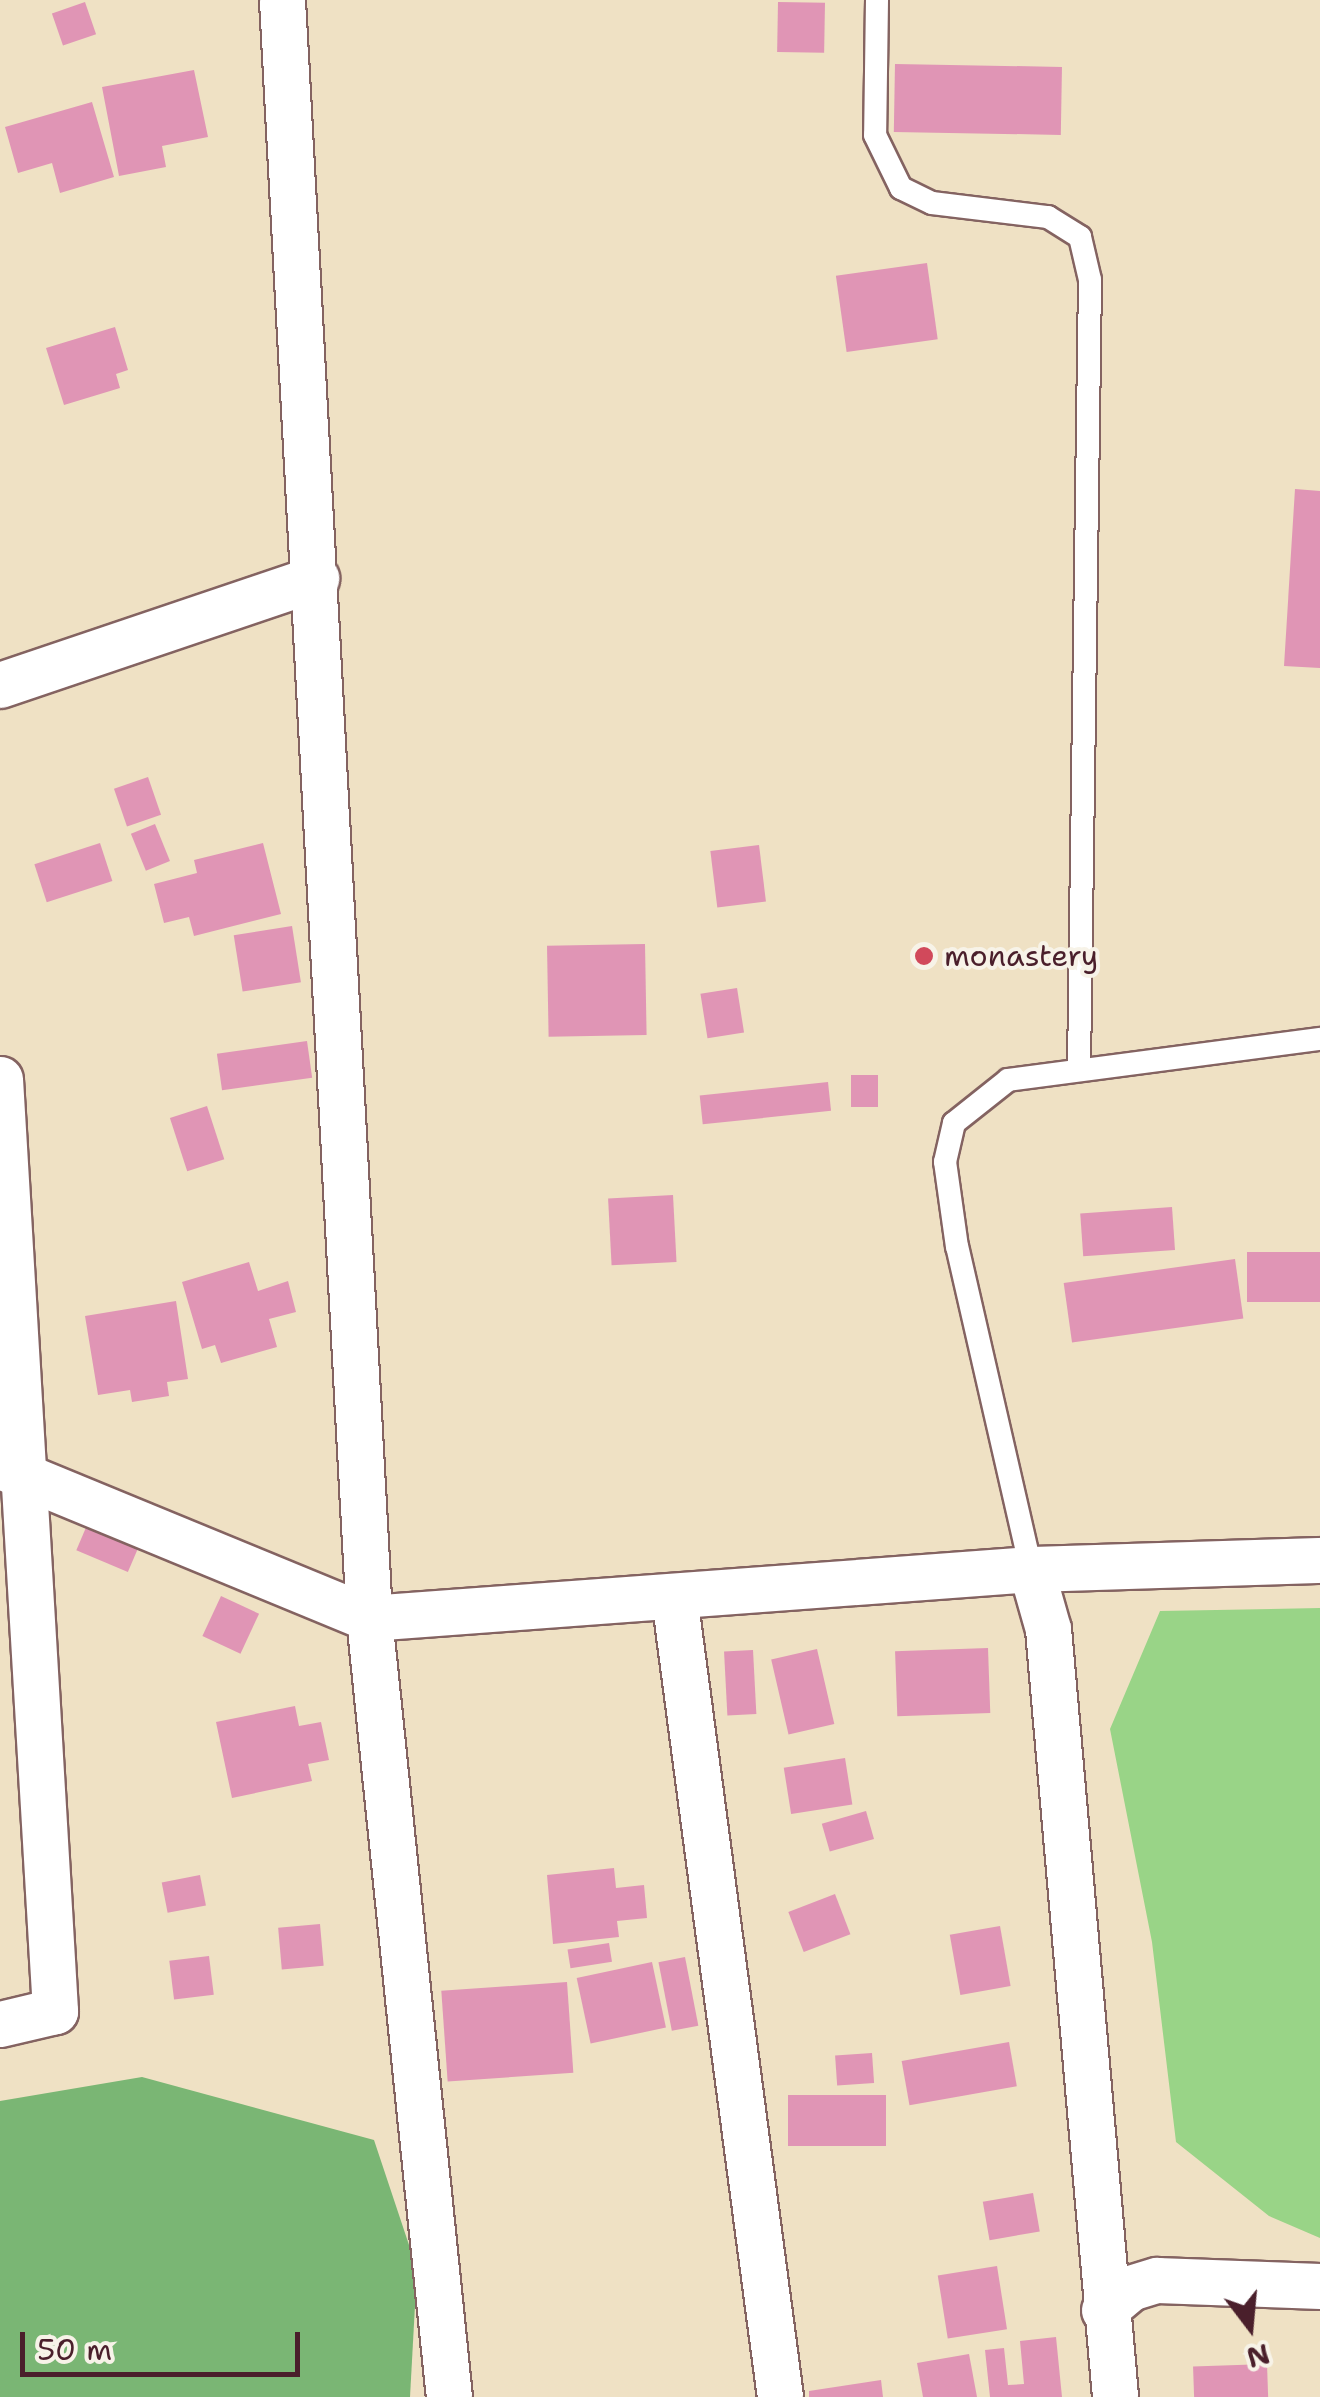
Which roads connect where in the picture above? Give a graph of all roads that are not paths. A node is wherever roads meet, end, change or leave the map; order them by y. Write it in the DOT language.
graph roads {
  1 [pos="282,0"];
  2 [pos="877,0"];
  3 [pos="316,578"];
  4 [pos="0,685"];
  5 [pos="1320,1039"];
  6 [pos="1079,1070"];
  7 [pos="0,1078"];
  8 [pos="11,1472"];
  9 [pos="1320,1560"];
  10 [pos="1031,1569"];
  11 [pos="674,1597"];
  12 [pos="369,1618"];
  13 [pos="0,2024"];
  14 [pos="1320,2286"];
  15 [pos="1104,2310"];
  16 [pos="449,2397"];
  17 [pos="780,2397"];
  18 [pos="1115,2397"];
  1 -- 3 [label="street"];
  2 -- 6 [label="lane"];
  3 -- 4 [label="street"];
  3 -- 12 [label="street"];
  5 -- 6 [label="lane"];
  6 -- 10 [label="lane"];
  7 -- 8 [label="street"];
  8 -- 12 [label="street"];
  8 -- 13 [label="street"];
  9 -- 10 [label="street"];
  10 -- 11 [label="street"];
  10 -- 15 [label="street"];
  11 -- 12 [label="street"];
  11 -- 17 [label="street"];
  12 -- 16 [label="street"];
  14 -- 15 [label="street"];
  15 -- 18 [label="street"];
}
